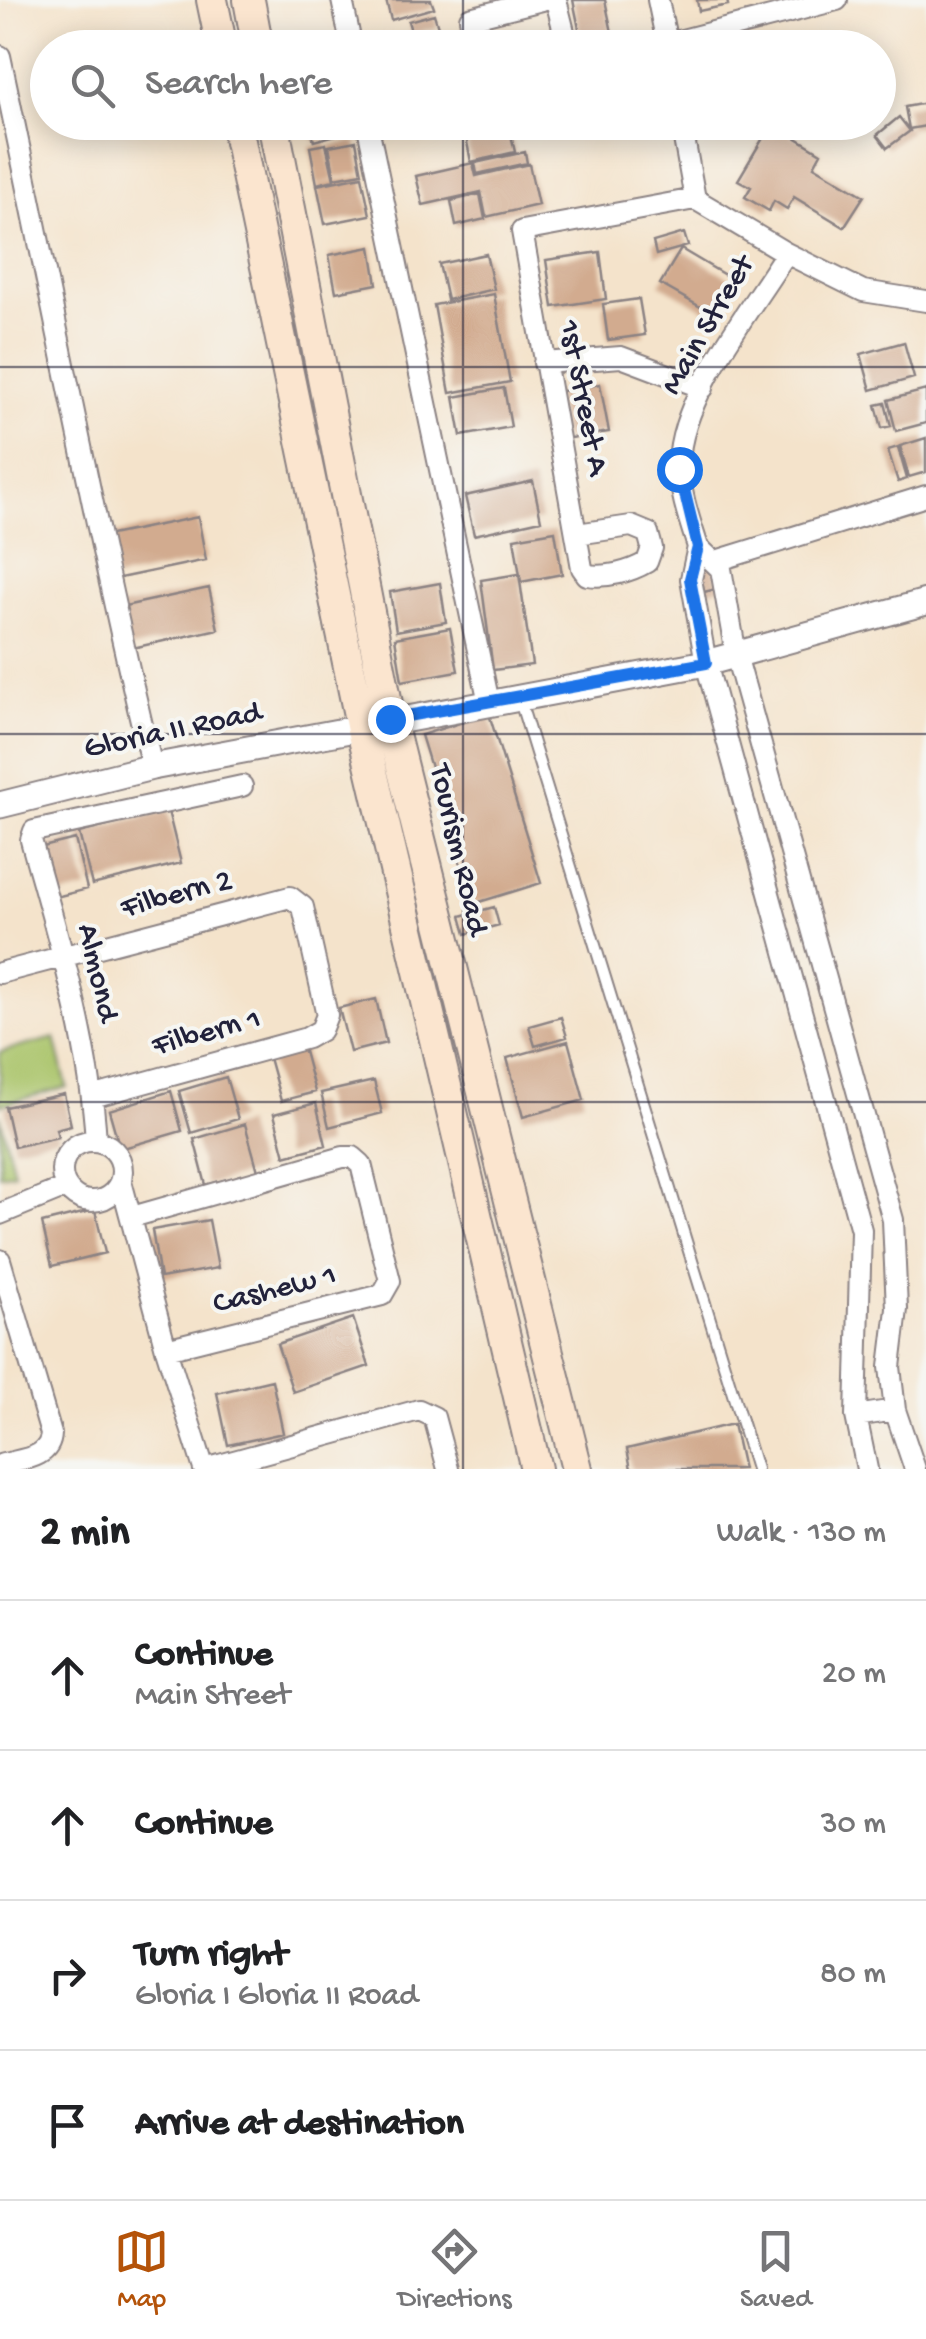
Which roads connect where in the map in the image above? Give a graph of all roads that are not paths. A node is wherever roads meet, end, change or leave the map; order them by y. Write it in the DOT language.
graph roads {
  1 [pos="212,0"];
  2 [pos="249,0"];
  3 [pos="342,0"];
  4 [pos="542,0"];
  5 [pos="556,0"];
  6 [pos="658,0"];
  7 [pos="837,0"];
  8 [pos="218,30"];
  9 [pos="255,30"];
  10 [pos="348,30"];
  11 [pos="472,30"];
  12 [pos="564,30"];
  13 [pos="661,30"];
  14 [pos="725,30"];
  15 [pos="0,56"];
  16 [pos="240,140"];
  17 [pos="277,140"];
  18 [pos="371,140"];
  19 [pos="685,140"];
  20 [pos="695,199"];
  21 [pos="786,254"];
  22 [pos="926,301"];
  23 [pos="544,362"];
  24 [pos="703,388"];
  25 [pos="926,496"];
  26 [pos="577,534"];
  27 [pos="698,547"];
  28 [pos="716,561"];
  29 [pos="727,602"];
  30 [pos="926,602"];
  31 [pos="696,612"];
  32 [pos="736,655"];
  33 [pos="706,663"];
  34 [pos="519,697"];
  35 [pos="489,703"];
  36 [pos="375,722"];
  37 [pos="152,767"];
  38 [pos="242,786"];
  39 [pos="0,805"];
  40 [pos="63,956"];
  41 [pos="0,973"];
  42 [pos="327,1015"];
  43 [pos="92,1097"];
  44 [pos="96,1141"];
  45 [pos="121,1182"];
  46 [pos="66,1187"];
  47 [pos="0,1214"];
  48 [pos="132,1217"];
  49 [pos="0,1260"];
  50 [pos="166,1349"];
  51 [pos="895,1410"];
  52 [pos="856,1416"];
  53 [pos="0,1464"];
  54 [pos="205,1469"];
  55 [pos="448,1469"];
  56 [pos="536,1469"];
  57 [pos="577,1469"];
  58 [pos="756,1469"];
  59 [pos="867,1469"];
  60 [pos="915,1469"];
  1 -- 8 [label="main road"];
  2 -- 9 [label="main road"];
  3 -- 10 [label="street"];
  4 -- 11 [label="street"];
  5 -- 12 [label="street"];
  6 -- 13 [label="street"];
  7 -- 14 [label="street"];
  15 -- 37 [label="street"];
  16 -- 36 [label="main road, Tourism Road"];
  17 -- 36 [label="main road, Tourism Road"];
  18 -- 35 [label="street"];
  19 -- 20 [label="street"];
  20 -- 21 [label="street"];
  20 -- 23 [label="street, 1st Street A"];
  21 -- 22 [label="street"];
  21 -- 24 [label="street, Main Street"];
  23 -- 24 [label="street"];
  23 -- 26 [label="street, 1st Street A"];
  24 -- 27 [label="street, Main Street"];
  25 -- 28 [label="street"];
  26 -- 26 [label="street, 1st Street A"];
  27 -- 28 [label="street"];
  27 -- 31 [label="street, Main Street"];
  28 -- 29 [label="street"];
  29 -- 31 [label="street"];
  29 -- 32 [label="street"];
  30 -- 32 [label="street, Gloria II Road"];
  31 -- 33 [label="street, Main Street"];
  32 -- 33 [label="street, Gloria II Road"];
  32 -- 51 [label="street"];
  33 -- 34 [label="street, Gloria II Road"];
  33 -- 52 [label="street, Main Street"];
  34 -- 35 [label="street, Gloria II Road"];
  34 -- 58 [label="lane"];
  35 -- 36 [label="street, Gloria II Road"];
  36 -- 37 [label="street, Gloria II Road"];
  36 -- 56 [label="main road, Tourism Road"];
  36 -- 57 [label="main road, Tourism Road"];
  37 -- 39 [label="street, Gloria II Road"];
  38 -- 40 [label="street, Almond"];
  40 -- 41 [label="street"];
  40 -- 42 [label="street, Filbern 2"];
  40 -- 43 [label="street, Almond"];
  42 -- 43 [label="street, Filbern 1"];
  43 -- 44 [label="street, Almond"];
  44 -- 45 [label="street"];
  44 -- 46 [label="street"];
  45 -- 46 [label="street"];
  45 -- 48 [label="street"];
  46 -- 47 [label="street"];
  48 -- 50 [label="street"];
  48 -- 50 [label="street, Cashew 1"];
  49 -- 53 [label="street"];
  50 -- 54 [label="street"];
  51 -- 52 [label="street"];
  51 -- 60 [label="street"];
  52 -- 59 [label="street, Main Street"];
  54 -- 55 [label="street"];
}
